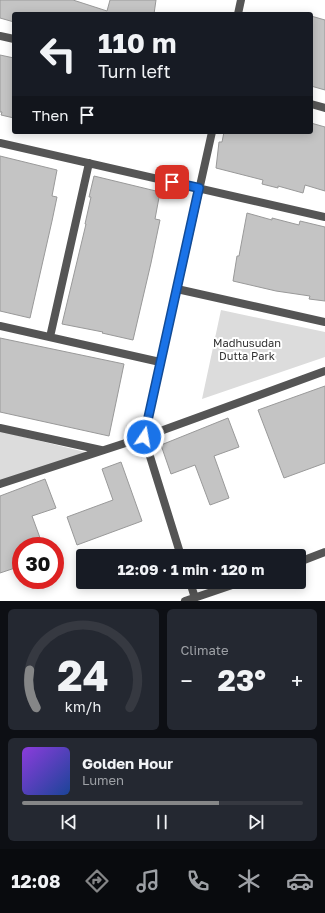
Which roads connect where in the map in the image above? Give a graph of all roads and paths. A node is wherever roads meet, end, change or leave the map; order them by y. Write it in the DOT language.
graph roads {
  1 [pos="241,0"];
  2 [pos="238,12"];
  3 [pos="0,36"];
  4 [pos="12,39"];
  5 [pos="313,105"];
  6 [pos="325,108"];
  7 [pos="212,134"];
  8 [pos="0,143"];
  9 [pos="89,163"];
  10 [pos="199,188"];
  11 [pos="325,217"];
  12 [pos="177,289"];
  13 [pos="325,322"];
  14 [pos="0,326"];
  15 [pos="50,337"];
  16 [pos="160,362"];
  17 [pos="325,371"];
  18 [pos="0,428"];
  19 [pos="144,437"];
  20 [pos="101,450"];
  21 [pos="0,484"];
  22 [pos="179,549"];
  23 [pos="325,552"];
  24 [pos="306,559"];
  25 [pos="192,589"];
  26 [pos="221,589"];
  27 [pos="195,598"];
  28 [pos="185,601"];
  1 -- 2 [label="street"];
  3 -- 4 [label="street"];
  5 -- 6 [label="street"];
  7 -- 10 [label="street"];
  8 -- 9 [label="street"];
  9 -- 10 [label="street"];
  9 -- 15 [label="street"];
  10 -- 11 [label="street"];
  10 -- 12 [label="street"];
  12 -- 13 [label="street"];
  12 -- 16 [label="street"];
  14 -- 15 [label="street"];
  15 -- 16 [label="street"];
  16 -- 19 [label="street"];
  17 -- 19 [label="street"];
  18 -- 20 [label="street"];
  19 -- 20 [label="street"];
  19 -- 22 [label="street"];
  20 -- 21 [label="street"];
  23 -- 24 [label="street"];
  25 -- 27 [label="street"];
  26 -- 27 [label="street"];
  27 -- 28 [label="street"];
}
